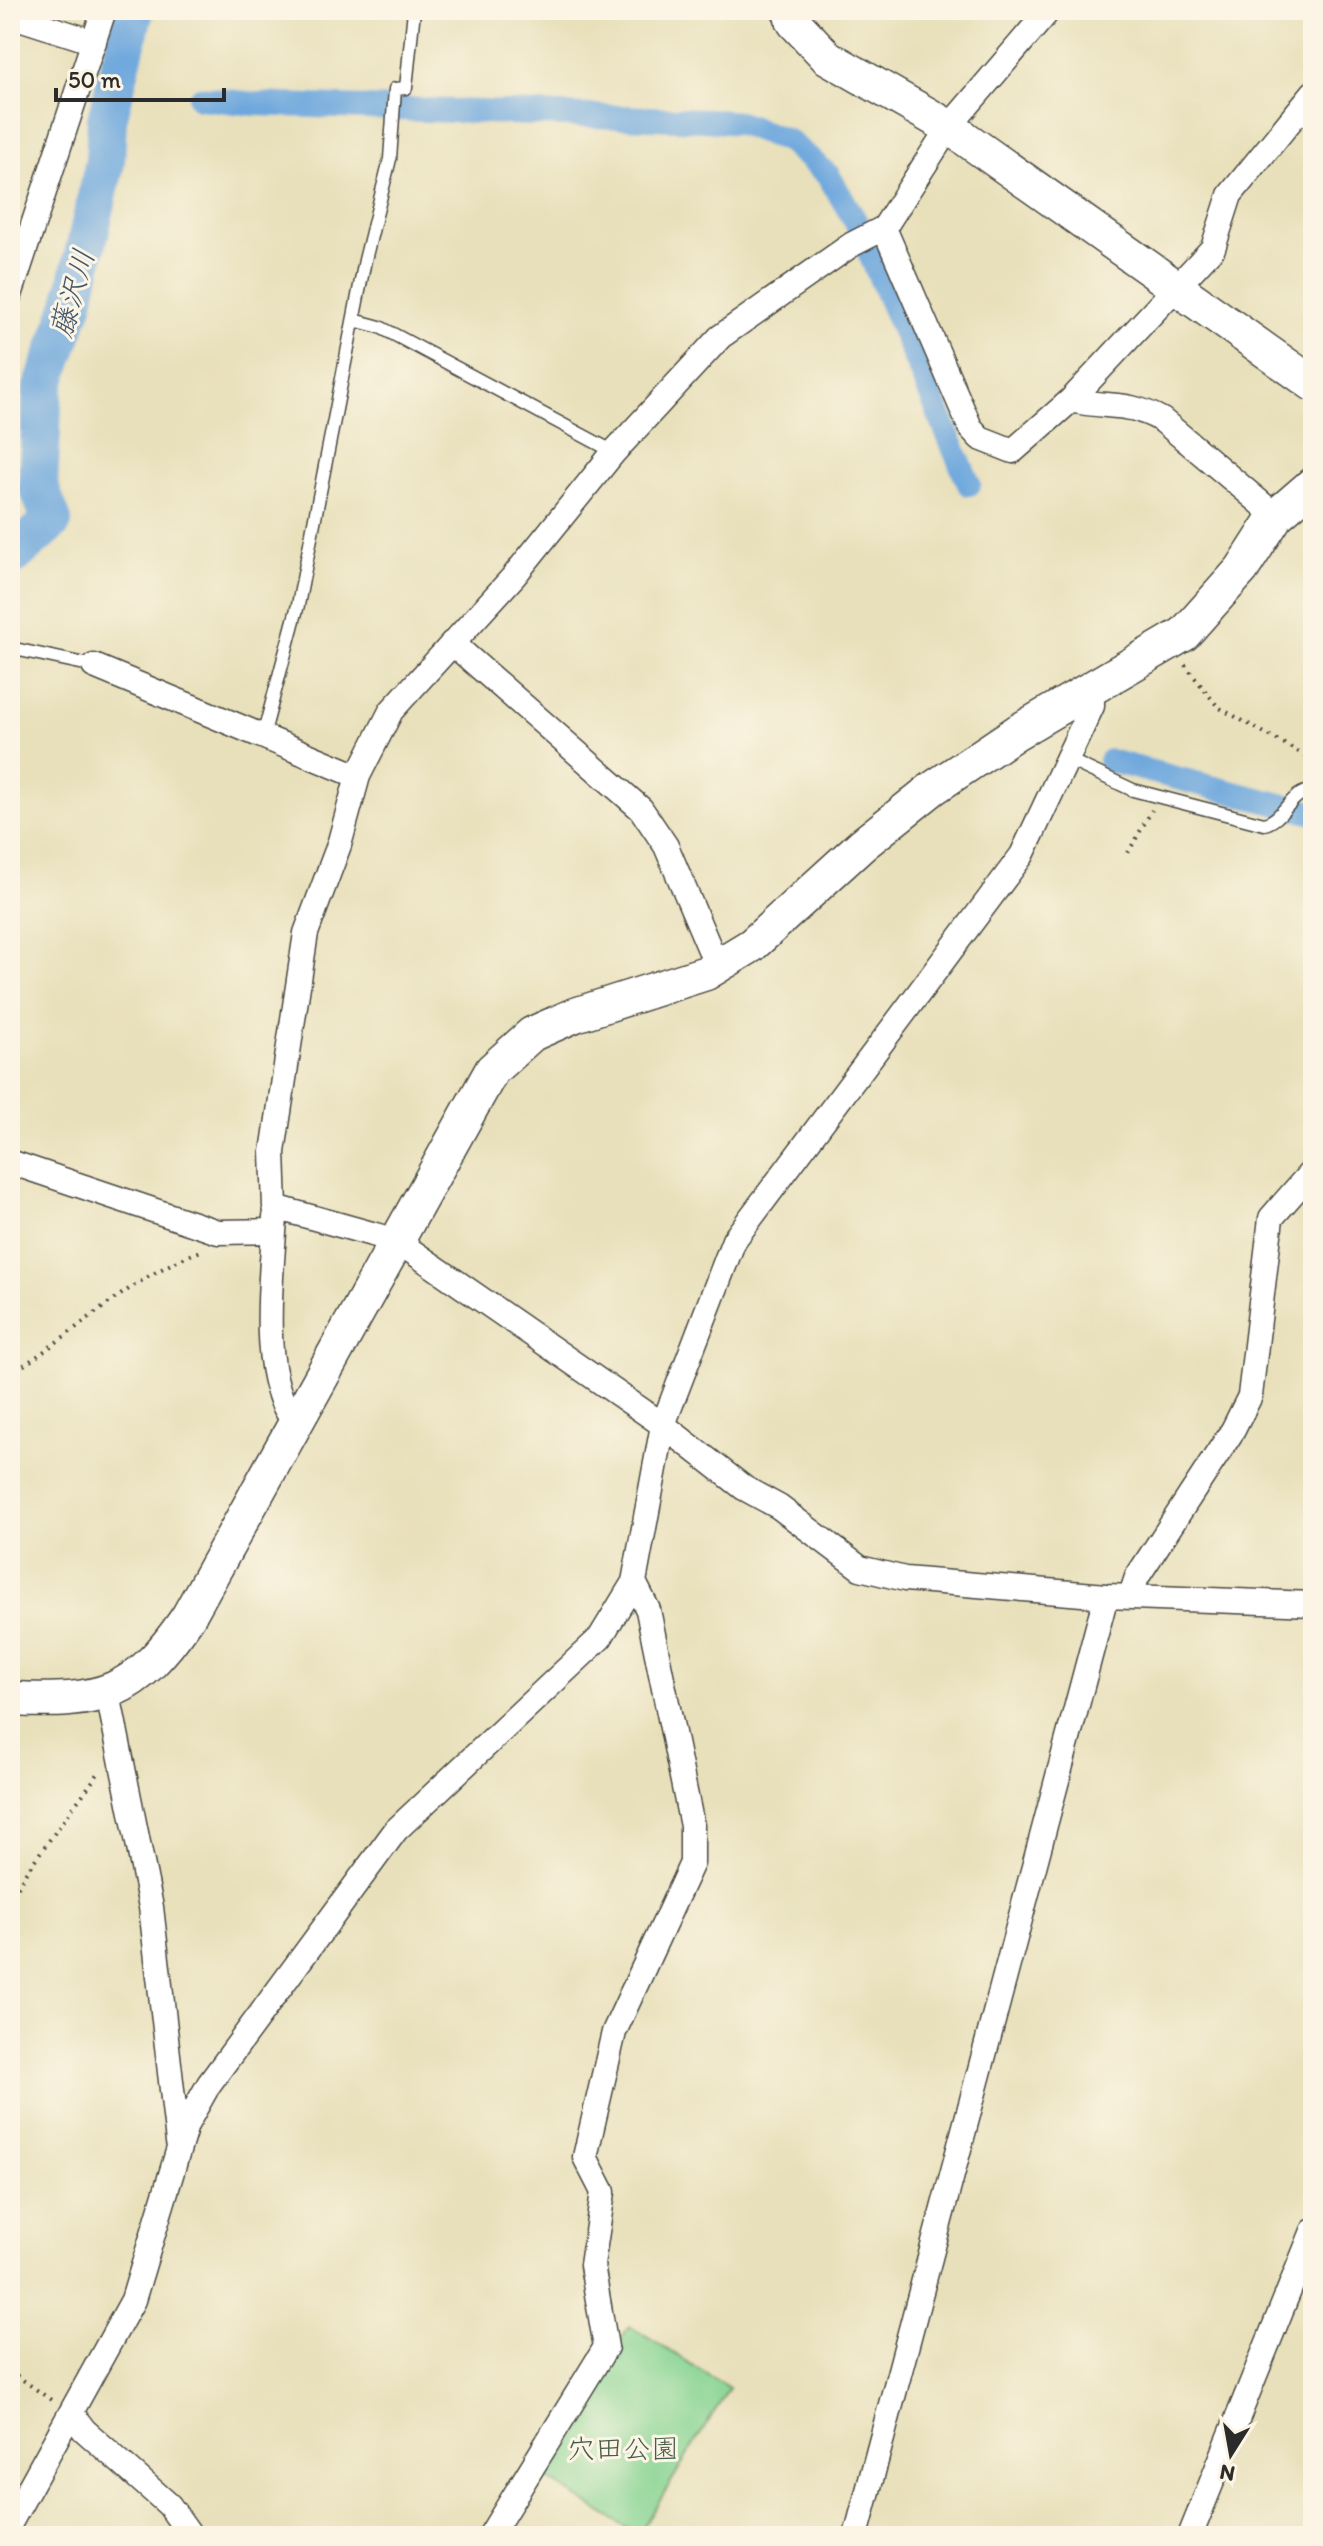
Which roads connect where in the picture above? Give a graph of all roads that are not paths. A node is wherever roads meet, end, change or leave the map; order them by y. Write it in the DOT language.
graph roads {
  1 [pos="104,10"];
  2 [pos="414,10"];
  3 [pos="789,10"];
  4 [pos="1049,10"];
  5 [pos="10,15"];
  6 [pos="94,42"];
  7 [pos="1313,93"];
  8 [pos="1305,118"];
  9 [pos="949,127"];
  10 [pos="880,231"];
  11 [pos="1177,286"];
  12 [pos="10,295"];
  13 [pos="354,320"];
  14 [pos="1313,384"];
  15 [pos="1071,400"];
  16 [pos="614,452"];
  17 [pos="1313,484"];
  18 [pos="1276,516"];
  19 [pos="452,643"];
  20 [pos="10,648"];
  21 [pos="94,666"];
  22 [pos="1092,689"];
  23 [pos="263,736"];
  24 [pos="1069,760"];
  25 [pos="358,776"];
  26 [pos="1307,792"];
  27 [pos="717,966"];
  28 [pos="10,1162"];
  29 [pos="1313,1170"];
  30 [pos="275,1219"];
  31 [pos="397,1241"];
  32 [pos="295,1423"];
  33 [pos="663,1425"];
  34 [pos="634,1582"];
  35 [pos="1131,1595"];
  36 [pos="1106,1596"];
  37 [pos="1313,1604"];
  38 [pos="108,1694"];
  39 [pos="10,1699"];
  40 [pos="179,2147"];
  41 [pos="1313,2231"];
  42 [pos="72,2414"];
  43 [pos="10,2523"];
  44 [pos="191,2536"];
  45 [pos="490,2536"];
  46 [pos="856,2536"];
  47 [pos="1190,2536"];
  1 -- 6 [label="street"];
  2 -- 13 [label="lane"];
  3 -- 9 [label="street"];
  4 -- 9 [label="street"];
  5 -- 6 [label="street"];
  6 -- 12 [label="street"];
  7 -- 8 [label="street"];
  8 -- 11 [label="street"];
  9 -- 10 [label="street"];
  9 -- 11 [label="street"];
  10 -- 15 [label="street"];
  10 -- 16 [label="street"];
  11 -- 14 [label="street"];
  11 -- 15 [label="street"];
  13 -- 16 [label="lane"];
  13 -- 23 [label="lane"];
  15 -- 18 [label="street"];
  16 -- 19 [label="street"];
  17 -- 18 [label="street"];
  18 -- 22 [label="street"];
  19 -- 25 [label="street"];
  19 -- 27 [label="street"];
  20 -- 21 [label="lane"];
  21 -- 23 [label="street"];
  22 -- 24 [label="street"];
  22 -- 27 [label="street"];
  23 -- 25 [label="street"];
  24 -- 26 [label="lane"];
  24 -- 33 [label="street"];
  25 -- 30 [label="street"];
  27 -- 31 [label="street"];
  28 -- 30 [label="street"];
  29 -- 35 [label="street"];
  30 -- 31 [label="street"];
  30 -- 32 [label="street"];
  31 -- 32 [label="street"];
  31 -- 33 [label="street"];
  32 -- 38 [label="street"];
  33 -- 34 [label="street"];
  33 -- 36 [label="street"];
  34 -- 40 [label="street"];
  34 -- 45 [label="street"];
  35 -- 36 [label="street"];
  35 -- 37 [label="street"];
  36 -- 46 [label="street"];
  38 -- 39 [label="street"];
  38 -- 40 [label="street"];
  40 -- 42 [label="street"];
  41 -- 47 [label="street"];
  42 -- 43 [label="street"];
  42 -- 44 [label="street"];
}
